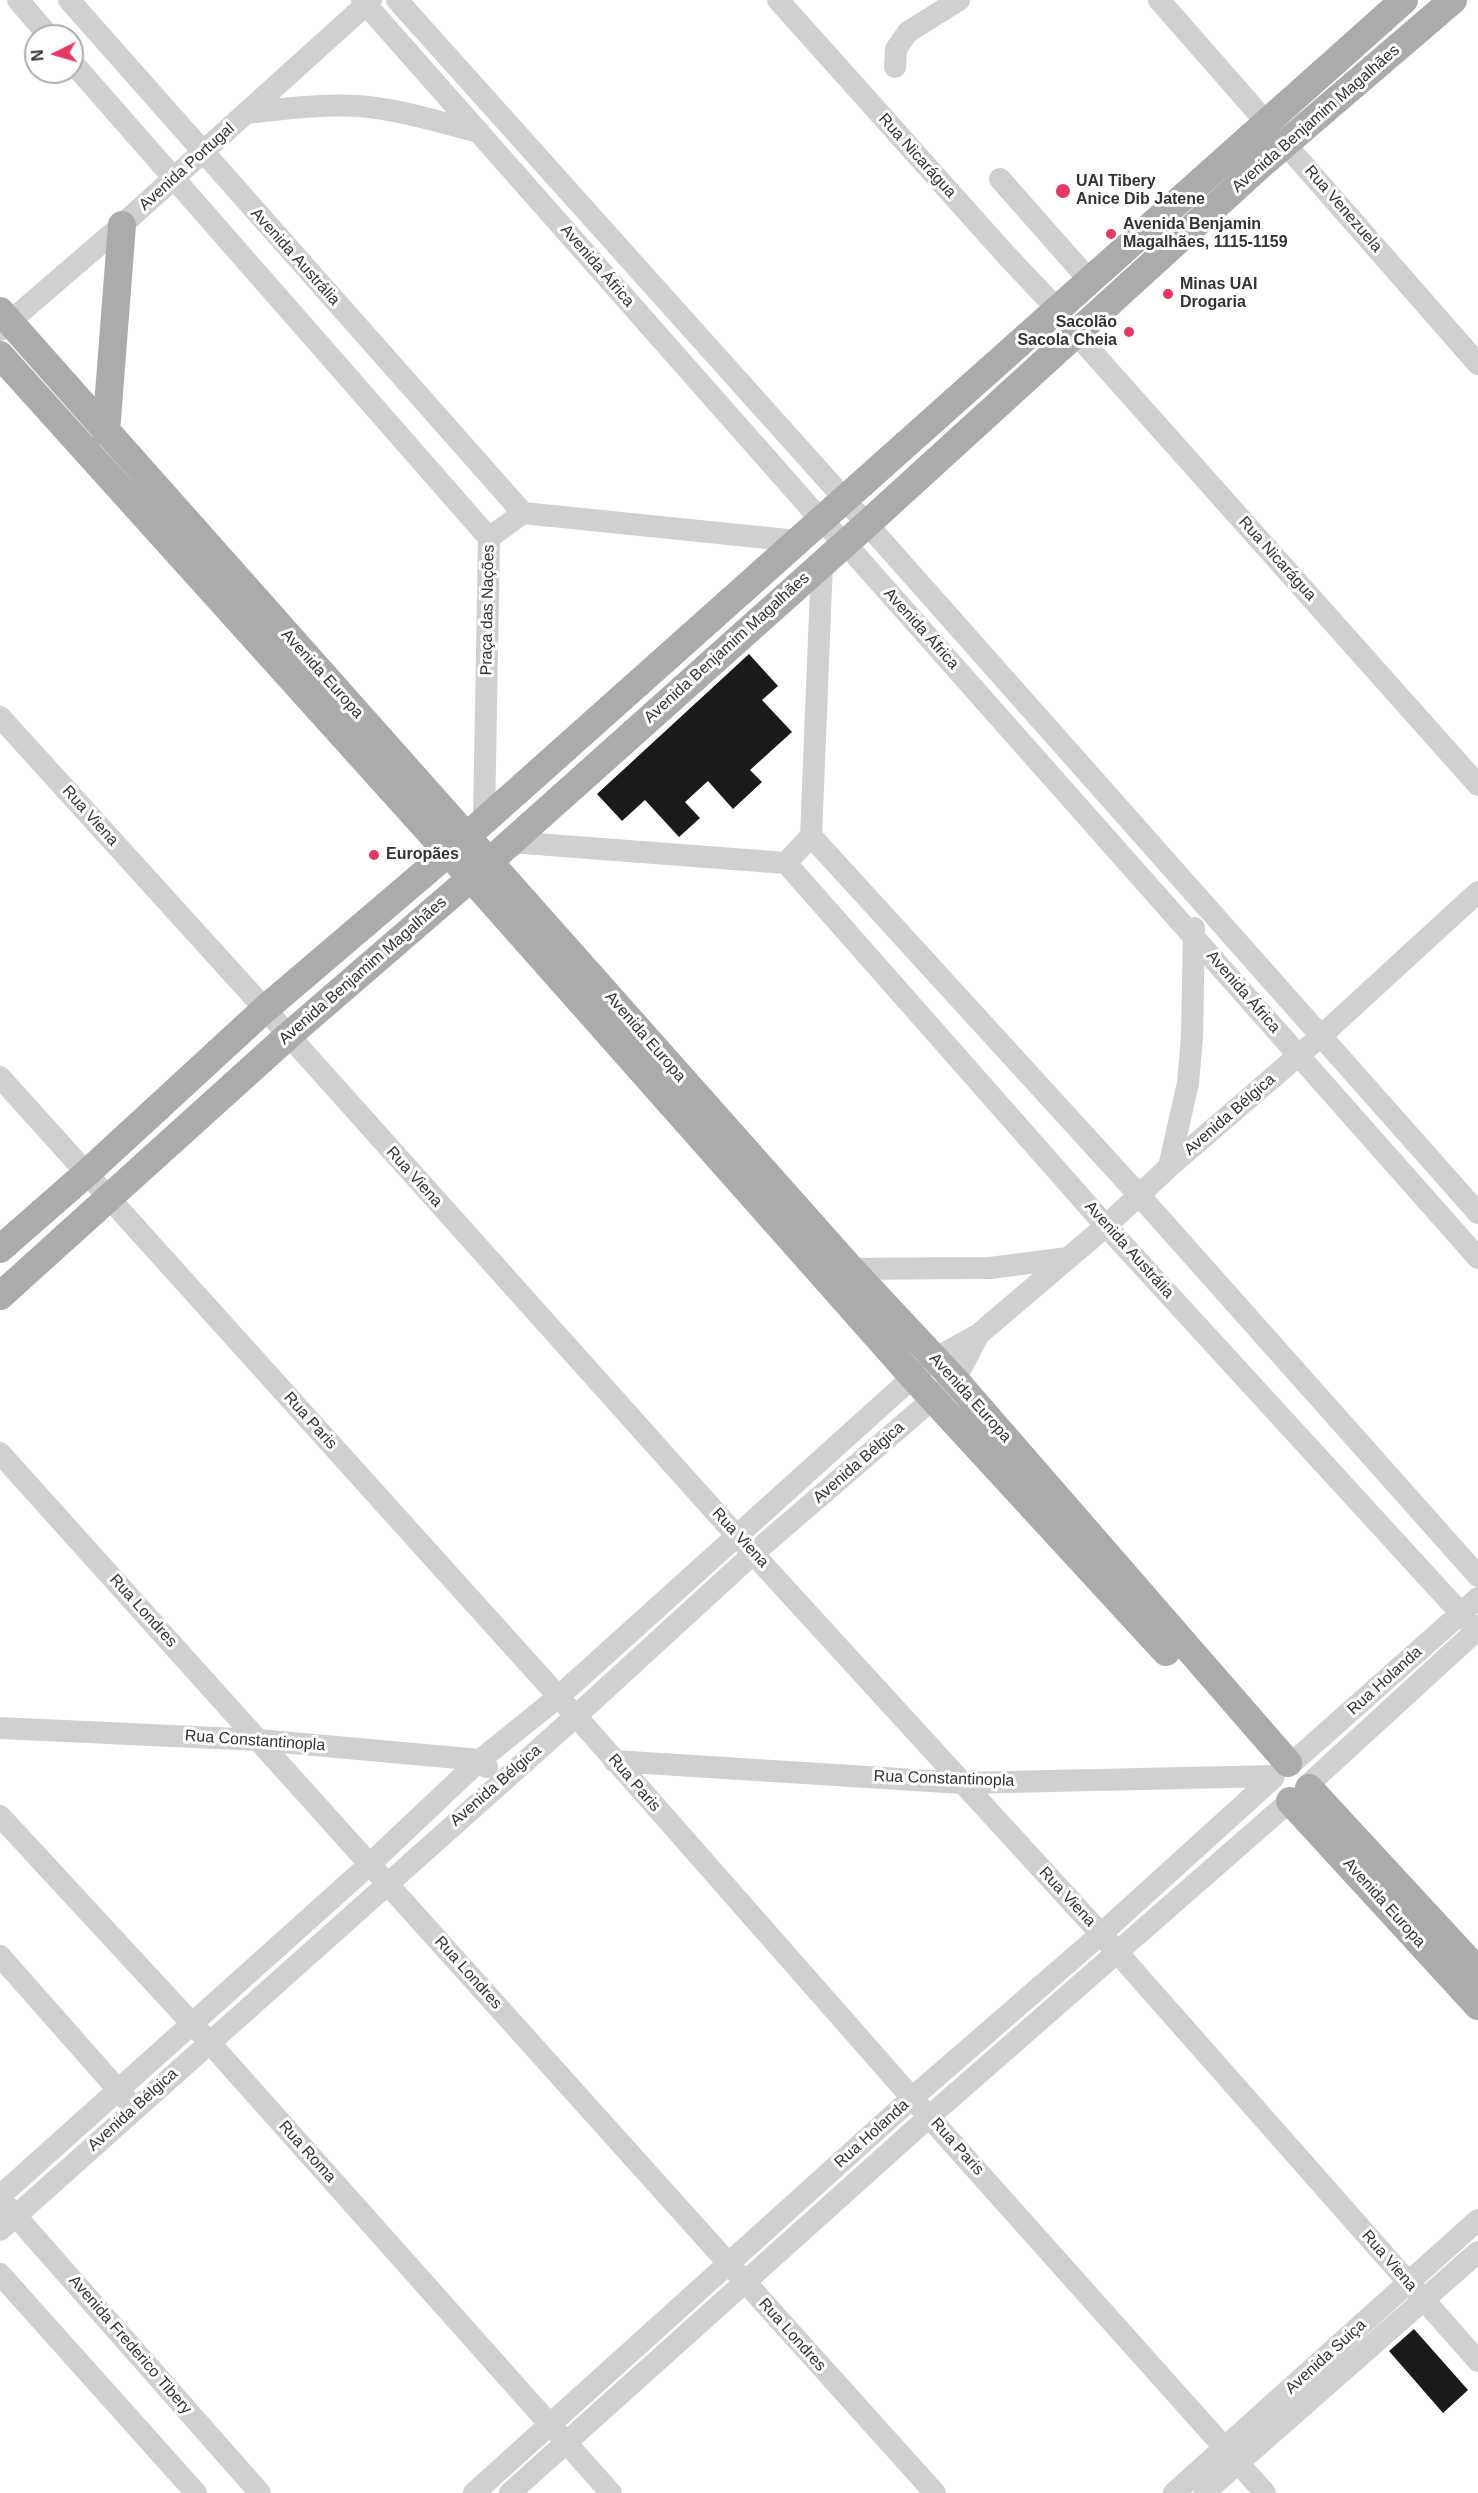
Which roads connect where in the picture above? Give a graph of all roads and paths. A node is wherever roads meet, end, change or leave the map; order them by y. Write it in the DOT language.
graph roads {
  1 [pos="18,0"];
  2 [pos="69,0"];
  3 [pos="397,0"];
  4 [pos="778,0"];
  5 [pos="959,0"];
  6 [pos="1159,0"];
  7 [pos="1404,0"];
  8 [pos="1454,0"];
  9 [pos="367,1"];
  10 [pos="39,24"];
  11 [pos="894,67"];
  12 [pos="84,76"];
  13 [pos="247,113"];
  14 [pos="1267,121"];
  15 [pos="480,132"];
  16 [pos="1287,144"];
  17 [pos="203,153"];
  18 [pos="174,178"];
  19 [pos="1000,179"];
  20 [pos="122,225"];
  21 [pos="1090,281"];
  22 [pos="1058,309"];
  23 [pos="3,321"];
  24 [pos="1076,334"];
  25 [pos="0,355"];
  26 [pos="1478,364"];
  27 [pos="106,432"];
  28 [pos="842,499"];
  29 [pos="523,513"];
  30 [pos="821,520"];
  31 [pos="867,524"];
  32 [pos="489,538"];
  33 [pos="796,541"];
  34 [pos="844,542"];
  35 [pos="822,564"];
  36 [pos="0,717"];
  37 [pos="593,722"];
  38 [pos="614,749"];
  39 [pos="1087,773"];
  40 [pos="1478,785"];
  41 [pos="1066,792"];
  42 [pos="466,836"];
  43 [pos="811,836"];
  44 [pos="490,860"];
  45 [pos="786,863"];
  46 [pos="1478,892"];
  47 [pos="1194,893"];
  48 [pos="1194,935"];
  49 [pos="265,1009"];
  50 [pos="288,1036"];
  51 [pos="1321,1036"];
  52 [pos="1298,1055"];
  53 [pos="0,1077"];
  54 [pos="1169,1167"];
  55 [pos="88,1172"];
  56 [pos="1139,1196"];
  57 [pos="111,1198"];
  58 [pos="1478,1213"];
  59 [pos="1106,1226"];
  60 [pos="0,1249"];
  61 [pos="1068,1258"];
  62 [pos="1478,1258"];
  63 [pos="815,1265"];
  64 [pos="852,1270"];
  65 [pos="0,1296"];
  66 [pos="979,1334"];
  67 [pos="934,1359"];
  68 [pos="913,1377"];
  69 [pos="955,1380"];
  70 [pos="933,1399"];
  71 [pos="0,1453"];
  72 [pos="736,1535"];
  73 [pos="754,1553"];
  74 [pos="1478,1576"];
  75 [pos="1478,1598"];
  76 [pos="1461,1613"];
  77 [pos="1477,1630"];
  78 [pos="557,1698"];
  79 [pos="576,1716"];
  80 [pos="0,1728"];
  81 [pos="259,1740"];
  82 [pos="480,1760"];
  83 [pos="614,1761"];
  84 [pos="1289,1780"];
  85 [pos="501,1781"];
  86 [pos="962,1783"];
  87 [pos="0,1816"];
  88 [pos="370,1864"];
  89 [pos="387,1882"];
  90 [pos="1101,1934"];
  91 [pos="1117,1952"];
  92 [pos="0,1956"];
  93 [pos="1478,1971"];
  94 [pos="1478,2006"];
  95 [pos="192,2024"];
  96 [pos="209,2042"];
  97 [pos="119,2090"];
  98 [pos="912,2098"];
  99 [pos="135,2109"];
  100 [pos="930,2116"];
  101 [pos="0,2197"];
  102 [pos="1478,2220"];
  103 [pos="8,2223"];
  104 [pos="1478,2252"];
  105 [pos="727,2264"];
  106 [pos="0,2274"];
  107 [pos="746,2283"];
  108 [pos="1416,2291"];
  109 [pos="1478,2361"];
  110 [pos="549,2423"];
  111 [pos="566,2443"];
  112 [pos="1232,2455"];
  113 [pos="196,2493"];
  114 [pos="260,2493"];
  115 [pos="474,2493"];
  116 [pos="510,2493"];
  117 [pos="611,2493"];
  118 [pos="935,2493"];
  119 [pos="1174,2493"];
  120 [pos="1204,2493"];
  121 [pos="1265,2493"];
  1 -- 10 [label="street"];
  2 -- 17 [label="street, Avenida Austrália"];
  3 -- 28 [label="street, Avenida África"];
  4 -- 22 [label="street, Rua Nicarágua"];
  5 -- 11 [label="street"];
  6 -- 14 [label="street, Rua Venezuela"];
  7 -- 14 [label="main road, Avenida Benjamim Magalhães"];
  8 -- 16 [label="main road, Avenida Benjamim Magalhães"];
  9 -- 13 [label="street, Avenida Portugal"];
  9 -- 15 [label="street, Avenida África"];
  12 -- 18 [label="street"];
  13 -- 15 [label="street"];
  13 -- 17 [label="street, Avenida Portugal"];
  14 -- 16 [label="street, Rua Venezuela"];
  14 -- 21 [label="main road, Avenida Benjamim Magalhães"];
  15 -- 30 [label="street, Avenida África"];
  16 -- 24 [label="main road, Avenida Benjamim Magalhães"];
  16 -- 26 [label="street, Rua Venezuela"];
  17 -- 18 [label="street, Avenida Portugal"];
  17 -- 29 [label="street, Avenida Austrália"];
  18 -- 20 [label="street, Avenida Portugal"];
  18 -- 32 [label="street"];
  19 -- 21 [label="street"];
  20 -- 23 [label="street, Avenida Portugal"];
  20 -- 27 [label="main road"];
  21 -- 22 [label="main road, Avenida Benjamim Magalhães"];
  22 -- 28 [label="main road, Avenida Benjamim Magalhães"];
  23 -- 27 [label="main road, Avenida Europa"];
  24 -- 31 [label="main road, Avenida Benjamim Magalhães"];
  24 -- 40 [label="street, Rua Nicarágua"];
  25 -- 42 [label="main road, Avenida Europa"];
  27 -- 42 [label="main road, Avenida Europa"];
  28 -- 30 [label="main road, Avenida Benjamim Magalhães"];
  28 -- 31 [label="street, Avenida África"];
  29 -- 32 [label="street, Praça das Nações"];
  29 -- 33 [label="street"];
  30 -- 33 [label="main road, Avenida Benjamim Magalhães"];
  30 -- 34 [label="street, Avenida África"];
  31 -- 34 [label="main road, Avenida Benjamim Magalhães"];
  31 -- 39 [label="street, Avenida África"];
  32 -- 42 [label="street, Praça das Nações"];
  33 -- 37 [label="main road, Avenida Benjamim Magalhães"];
  34 -- 35 [label="main road, Avenida Benjamim Magalhães"];
  34 -- 41 [label="street, Avenida África"];
  35 -- 38 [label="main road, Avenida Benjamim Magalhães"];
  35 -- 43 [label="street"];
  36 -- 49 [label="street, Rua Viena"];
  37 -- 38 [label="main road"];
  37 -- 42 [label="main road, Avenida Benjamim Magalhães"];
  38 -- 44 [label="main road, Avenida Benjamim Magalhães"];
  39 -- 41 [label="street"];
  39 -- 47 [label="street, Avenida África"];
  41 -- 48 [label="street, Avenida África"];
  42 -- 44 [label="main road, Avenida Europa"];
  42 -- 49 [label="main road, Avenida Benjamim Magalhães"];
  43 -- 45 [label="street"];
  43 -- 56 [label="street"];
  44 -- 45 [label="street"];
  44 -- 50 [label="main road, Avenida Benjamim Magalhães"];
  44 -- 63 [label="main road, Avenida Europa"];
  44 -- 64 [label="main road, Avenida Europa"];
  45 -- 59 [label="street, Avenida Austrália"];
  46 -- 51 [label="street, Avenida Bélgica"];
  47 -- 48 [label="street"];
  47 -- 51 [label="street, Avenida África"];
  48 -- 52 [label="street, Avenida África"];
  48 -- 54 [label="street"];
  49 -- 50 [label="street, Rua Viena"];
  49 -- 55 [label="main road, Avenida Benjamim Magalhães"];
  50 -- 57 [label="main road, Avenida Benjamim Magalhães"];
  50 -- 72 [label="street, Rua Viena"];
  51 -- 52 [label="street, Avenida Bélgica"];
  51 -- 58 [label="street, Avenida África"];
  52 -- 54 [label="street, Avenida Bélgica"];
  52 -- 62 [label="street, Avenida África"];
  53 -- 55 [label="street, Rua Paris"];
  54 -- 56 [label="street, Avenida Bélgica"];
  55 -- 57 [label="street, Rua Paris"];
  55 -- 60 [label="main road, Avenida Benjamim Magalhães"];
  56 -- 59 [label="street, Avenida Bélgica"];
  56 -- 74 [label="street"];
  57 -- 65 [label="main road, Avenida Benjamim Magalhães"];
  57 -- 78 [label="street, Rua Paris"];
  59 -- 61 [label="street, Avenida Bélgica"];
  59 -- 76 [label="street, Avenida Austrália"];
  61 -- 64 [label="street"];
  61 -- 66 [label="street, Avenida Bélgica"];
  63 -- 64 [label="street"];
  63 -- 68 [label="main road, Avenida Europa"];
  64 -- 67 [label="main road, Avenida Europa"];
  66 -- 67 [label="street, Avenida Bélgica"];
  66 -- 69 [label="street, Avenida Bélgica"];
  67 -- 68 [label="street, Avenida Bélgica"];
  67 -- 69 [label="main road, Avenida Europa"];
  68 -- 70 [label="main road, Avenida Europa"];
  68 -- 72 [label="street, Avenida Bélgica"];
  69 -- 70 [label="street, Avenida Bélgica"];
  69 -- 84 [label="main road, Avenida Europa"];
  70 -- 73 [label="street, Avenida Bélgica"];
  70 -- 84 [label="main road, Avenida Europa"];
  71 -- 81 [label="street, Rua Londres"];
  72 -- 73 [label="street, Rua Viena"];
  72 -- 78 [label="street, Avenida Bélgica"];
  73 -- 79 [label="street, Avenida Bélgica"];
  73 -- 86 [label="street, Rua Viena"];
  75 -- 76 [label="street, Rua Holanda"];
  76 -- 77 [label="street, Avenida Austrália"];
  76 -- 84 [label="street, Rua Holanda"];
  77 -- 84 [label="street, Rua Holanda"];
  78 -- 79 [label="street, Rua Paris"];
  78 -- 82 [label="street, Avenida Bélgica"];
  79 -- 83 [label="street, Rua Paris"];
  79 -- 85 [label="street, Avenida Bélgica"];
  80 -- 81 [label="street, Rua Constantinopla"];
  81 -- 82 [label="street, Rua Constantinopla"];
  81 -- 88 [label="street, Rua Londres"];
  82 -- 85 [label="street"];
  82 -- 88 [label="street, Avenida Bélgica"];
  83 -- 86 [label="street, Rua Constantinopla"];
  83 -- 98 [label="street, Rua Paris"];
  84 -- 86 [label="street, Rua Constantinopla"];
  84 -- 90 [label="street, Rua Holanda"];
  84 -- 91 [label="street, Rua Holanda"];
  84 -- 93 [label="main road, Avenida Europa"];
  84 -- 94 [label="main road, Avenida Europa"];
  85 -- 89 [label="street, Avenida Bélgica"];
  86 -- 90 [label="street, Rua Viena"];
  87 -- 95 [label="street, Rua Roma"];
  88 -- 89 [label="street, Rua Londres"];
  88 -- 95 [label="street, Avenida Bélgica"];
  89 -- 96 [label="street, Avenida Bélgica"];
  89 -- 105 [label="street, Rua Londres"];
  90 -- 91 [label="street, Rua Viena"];
  90 -- 98 [label="street, Rua Holanda"];
  91 -- 100 [label="street, Rua Holanda"];
  91 -- 108 [label="street, Rua Viena"];
  92 -- 97 [label="street"];
  95 -- 96 [label="street, Rua Roma"];
  95 -- 97 [label="street, Avenida Bélgica"];
  96 -- 99 [label="street, Avenida Bélgica"];
  96 -- 110 [label="street, Rua Roma"];
  97 -- 99 [label="street"];
  97 -- 101 [label="street, Avenida Bélgica"];
  98 -- 100 [label="street, Rua Paris"];
  98 -- 105 [label="street, Rua Holanda"];
  99 -- 103 [label="street, Avenida Bélgica"];
  100 -- 107 [label="street, Rua Holanda"];
  100 -- 112 [label="street, Rua Paris"];
  101 -- 103 [label="street, Avenida Frederico Tibery"];
  102 -- 108 [label="street, Avenida Suiça"];
  103 -- 114 [label="street, Avenida Frederico Tibery"];
  104 -- 108 [label="street, Avenida Suiça"];
  105 -- 107 [label="street, Rua Londres"];
  105 -- 110 [label="street, Rua Holanda"];
  106 -- 113 [label="street"];
  107 -- 111 [label="street, Rua Holanda"];
  107 -- 118 [label="street, Rua Londres"];
  108 -- 109 [label="street, Rua Viena"];
  108 -- 112 [label="street, Avenida Suiça"];
  110 -- 111 [label="street, Rua Roma"];
  110 -- 115 [label="street, Rua Holanda"];
  111 -- 116 [label="street, Rua Holanda"];
  111 -- 117 [label="street, Rua Roma"];
  112 -- 119 [label="street, Avenida Suiça"];
  112 -- 120 [label="street, Avenida Suiça"];
  112 -- 121 [label="street, Rua Paris"];
}
